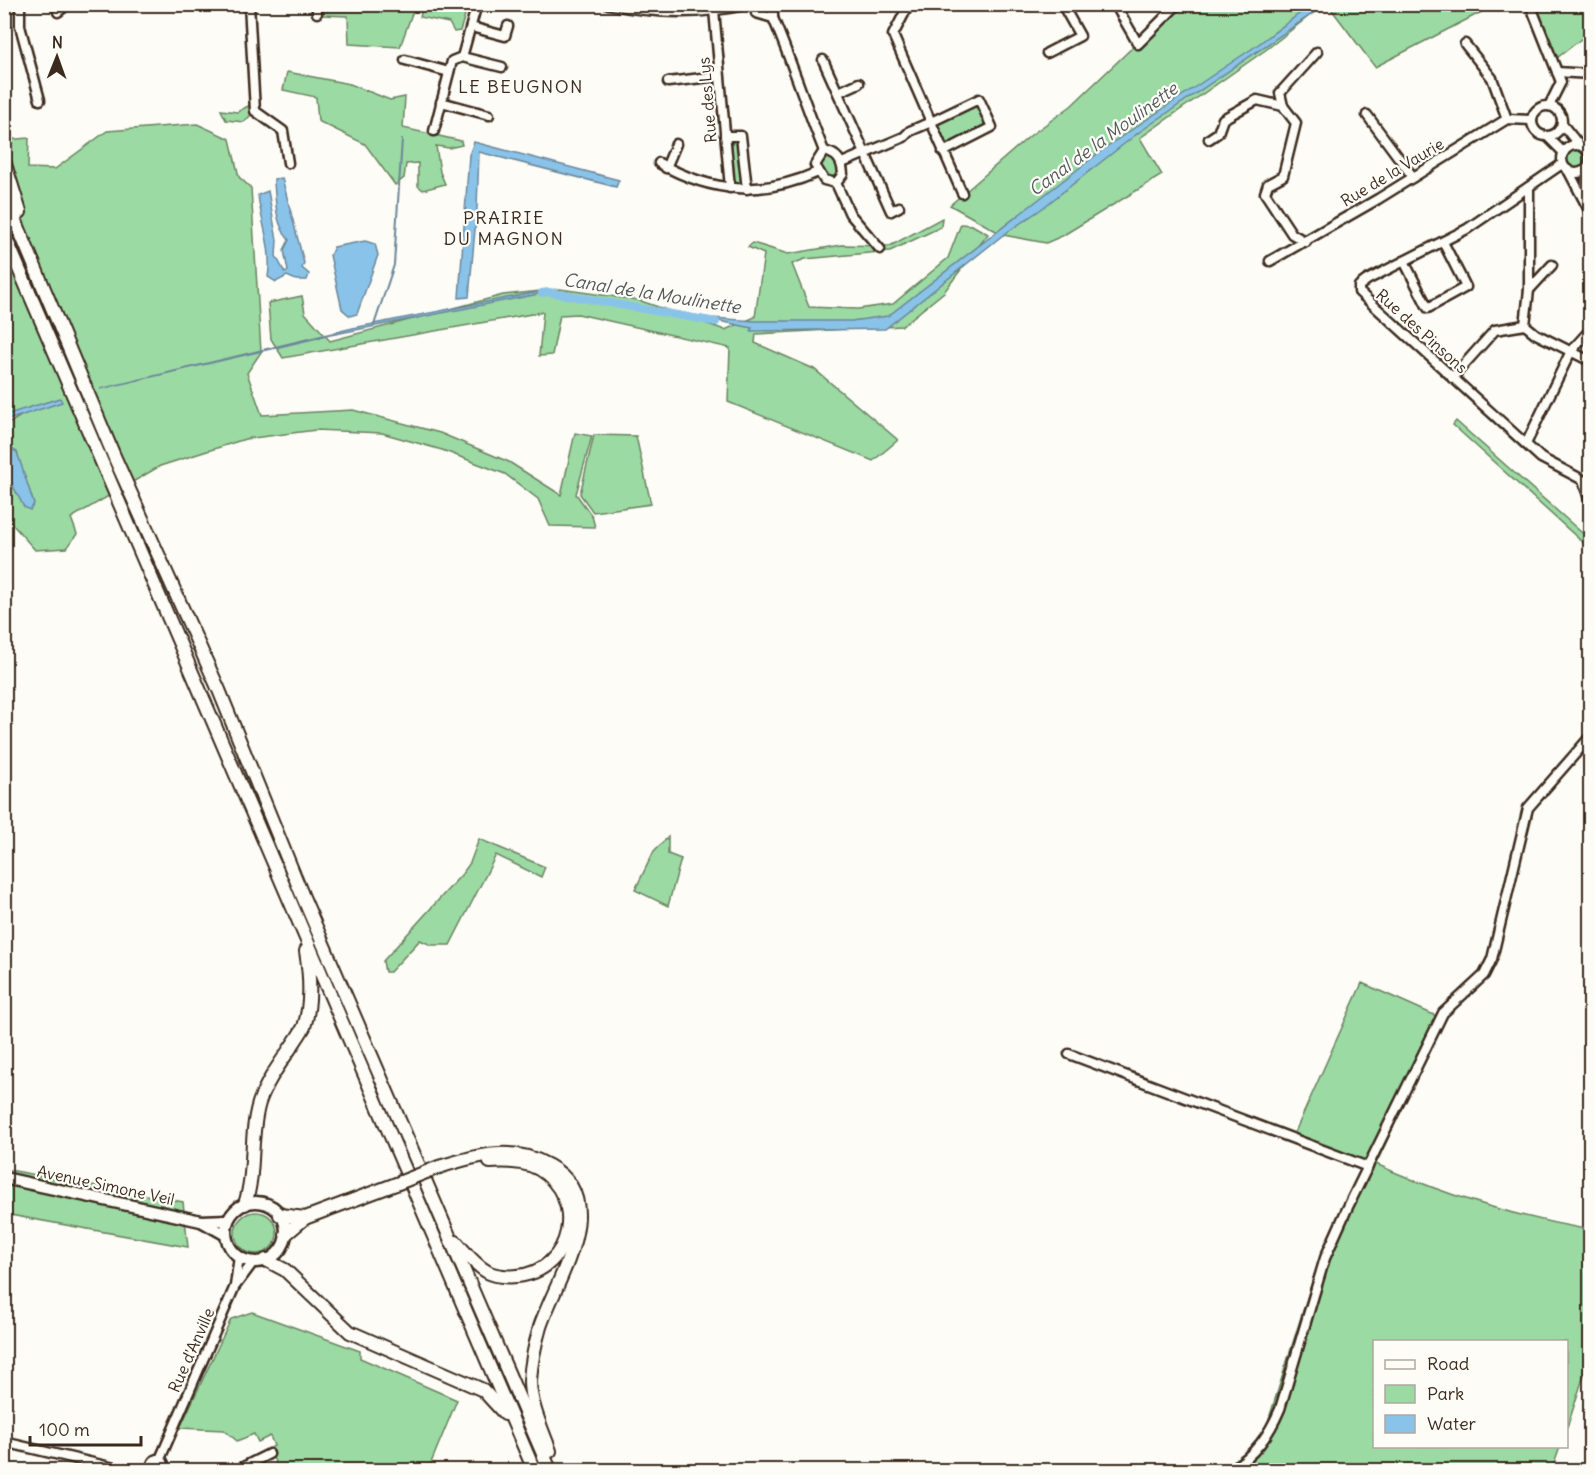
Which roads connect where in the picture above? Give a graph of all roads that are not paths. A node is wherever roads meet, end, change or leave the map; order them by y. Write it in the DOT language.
graph roads {
  1 [pos="20,4"];
  2 [pos="68,4"];
  3 [pos="249,4"];
  4 [pos="477,4"];
  5 [pos="608,4"];
  6 [pos="749,4"];
  7 [pos="773,4"];
  8 [pos="904,4"];
  9 [pos="1062,4"];
  10 [pos="1115,4"];
  11 [pos="1178,4"];
  12 [pos="1530,4"];
  13 [pos="714,10"];
  14 [pos="58,12"];
  15 [pos="756,13"];
  16 [pos="772,18"];
  17 [pos="508,26"];
  18 [pos="471,27"];
  19 [pos="1465,44"];
  20 [pos="1317,52"];
  21 [pos="1047,53"];
  22 [pos="462,57"];
  23 [pos="405,60"];
  24 [pos="823,60"];
  25 [pos="502,67"];
  26 [pos="448,72"];
  27 [pos="1557,72"];
  28 [pos="1590,74"];
  29 [pos="719,76"];
  30 [pos="668,82"];
  31 [pos="860,83"];
  32 [pos="839,92"];
  33 [pos="40,100"];
  34 [pos="441,102"];
  35 [pos="1283,106"];
  36 [pos="1549,106"];
  37 [pos="489,115"];
  38 [pos="1367,115"];
  39 [pos="1507,120"];
  40 [pos="1532,120"];
  41 [pos="931,122"];
  42 [pos="1562,124"];
  43 [pos="434,131"];
  44 [pos="725,136"];
  45 [pos="1548,137"];
  46 [pos="1209,139"];
  47 [pos="676,144"];
  48 [pos="1578,144"];
  49 [pos="824,151"];
  50 [pos="944,152"];
  51 [pos="1563,152"];
  52 [pos="1590,152"];
  53 [pos="864,153"];
  54 [pos="4,161"];
  55 [pos="288,163"];
  56 [pos="842,163"];
  57 [pos="1565,167"];
  58 [pos="1587,168"];
  59 [pos="818,172"];
  60 [pos="1413,177"];
  61 [pos="836,183"];
  62 [pos="1529,187"];
  63 [pos="730,188"];
  64 [pos="747,189"];
  65 [pos="4,193"];
  66 [pos="962,193"];
  67 [pos="899,207"];
  68 [pos="1588,208"];
  69 [pos="4,234"];
  70 [pos="1306,242"];
  71 [pos="1443,242"];
  72 [pos="880,249"];
  73 [pos="33,259"];
  74 [pos="1270,261"];
  75 [pos="1404,261"];
  76 [pos="1552,265"];
  77 [pos="1532,280"];
  78 [pos="1525,325"];
  79 [pos="1590,330"];
  80 [pos="1571,351"];
  81 [pos="1590,361"];
  82 [pos="1452,378"];
  83 [pos="1526,444"];
  84 [pos="1588,484"];
  85 [pos="1590,502"];
  86 [pos="1590,737"];
  87 [pos="303,932"];
  88 [pos="1069,1054"];
  89 [pos="444,1166"];
  90 [pos="1368,1167"];
  91 [pos="4,1178"];
  92 [pos="245,1204"];
  93 [pos="280,1215"];
  94 [pos="305,1218"];
  95 [pos="228,1220"];
  96 [pos="201,1221"];
  97 [pos="286,1234"];
  98 [pos="448,1234"];
  99 [pos="226,1235"];
  100 [pos="239,1256"];
  101 [pos="260,1261"];
  102 [pos="235,1286"];
  103 [pos="516,1430"];
  104 [pos="4,1442"];
  105 [pos="269,1454"];
  106 [pos="155,1468"];
  107 [pos="123,1470"];
  108 [pos="237,1470"];
  109 [pos="534,1470"];
  110 [pos="550,1470"];
  111 [pos="556,1470"];
  112 [pos="1230,1470"];
  1 -- 33 [label="street"];
  2 -- 14 [label="street"];
  3 -- 55 [label="street"];
  4 -- 18 [label="street"];
  5 -- 13 [label="street"];
  6 -- 13 [label="street"];
  7 -- 16 [label="street"];
  8 -- 41 [label="street"];
  9 -- 21 [label="street"];
  10 -- 11 [label="street"];
  12 -- 27 [label="street"];
  13 -- 29 [label="street, Rue des Lys"];
  15 -- 16 [label="street"];
  16 -- 49 [label="street"];
  17 -- 18 [label="street"];
  18 -- 22 [label="street"];
  19 -- 39 [label="street"];
  20 -- 35 [label="street"];
  22 -- 25 [label="street"];
  22 -- 26 [label="street"];
  23 -- 26 [label="street"];
  24 -- 32 [label="street"];
  26 -- 34 [label="street"];
  27 -- 28 [label="street"];
  27 -- 36 [label="street"];
  29 -- 30 [label="street"];
  29 -- 44 [label="street, Rue des Lys"];
  31 -- 32 [label="street"];
  32 -- 53 [label="street"];
  34 -- 37 [label="street"];
  34 -- 43 [label="street"];
  35 -- 46 [label="street"];
  35 -- 70 [label="street"];
  36 -- 40 [label="street"];
  36 -- 42 [label="street"];
  38 -- 60 [label="street"];
  39 -- 40 [label="street"];
  39 -- 60 [label="street, Rue de la Vaurie"];
  40 -- 45 [label="street"];
  41 -- 50 [label="street"];
  41 -- 50 [label="street"];
  41 -- 53 [label="street"];
  42 -- 45 [label="street"];
  42 -- 48 [label="street"];
  44 -- 63 [label="street, Rue des Lys"];
  44 -- 64 [label="street"];
  45 -- 51 [label="street"];
  47 -- 63 [label="street"];
  48 -- 51 [label="street"];
  48 -- 52 [label="street"];
  49 -- 56 [label="street"];
  49 -- 59 [label="street"];
  50 -- 66 [label="street"];
  51 -- 57 [label="street"];
  52 -- 58 [label="street"];
  53 -- 56 [label="street"];
  53 -- 67 [label="street"];
  54 -- 73 [label="highway"];
  56 -- 61 [label="street"];
  57 -- 58 [label="street"];
  57 -- 62 [label="street, Rue des Pinsons"];
  57 -- 68 [label="street"];
  58 -- 68 [label="street"];
  59 -- 61 [label="street"];
  59 -- 64 [label="street"];
  60 -- 70 [label="street, Rue de la Vaurie"];
  61 -- 72 [label="street"];
  62 -- 71 [label="street, Rue des Pinsons"];
  62 -- 77 [label="street"];
  63 -- 64 [label="street"];
  65 -- 73 [label="highway"];
  69 -- 87 [label="highway"];
  70 -- 74 [label="street, Rue de la Vaurie"];
  71 -- 75 [label="street, Rue des Pinsons"];
  71 -- 75 [label="street"];
  73 -- 98 [label="highway"];
  75 -- 82 [label="street, Rue des Pinsons"];
  76 -- 77 [label="street"];
  77 -- 78 [label="street"];
  78 -- 80 [label="street"];
  78 -- 82 [label="street"];
  79 -- 80 [label="street"];
  80 -- 81 [label="street"];
  80 -- 83 [label="street"];
  82 -- 83 [label="street, Rue des Pinsons"];
  83 -- 84 [label="street, Rue des Pinsons"];
  84 -- 85 [label="street, Rue des Pinsons"];
  86 -- 90 [label="street"];
  87 -- 92 [label="highway"];
  87 -- 103 [label="highway"];
  88 -- 90 [label="street"];
  89 -- 94 [label="highway, bridge"];
  89 -- 98 [label="highway"];
  89 -- 111 [label="highway"];
  90 -- 112 [label="street"];
  91 -- 96 [label="main road, Avenue Simone Veil"];
  92 -- 93 [label="main road"];
  92 -- 95 [label="main road"];
  93 -- 94 [label="highway"];
  93 -- 97 [label="main road"];
  94 -- 97 [label="highway"];
  95 -- 96 [label="main road, Avenue Simone Veil"];
  95 -- 99 [label="main road"];
  96 -- 99 [label="main road, Avenue Simone Veil"];
  97 -- 101 [label="main road"];
  98 -- 110 [label="highway"];
  99 -- 100 [label="main road"];
  100 -- 101 [label="main road"];
  100 -- 102 [label="street, Rue d'Anville"];
  101 -- 102 [label="street, Rue d'Anville"];
  101 -- 103 [label="highway"];
  102 -- 106 [label="street, Rue d'Anville"];
  103 -- 109 [label="highway"];
  104 -- 107 [label="street"];
  105 -- 108 [label="street"];
}
